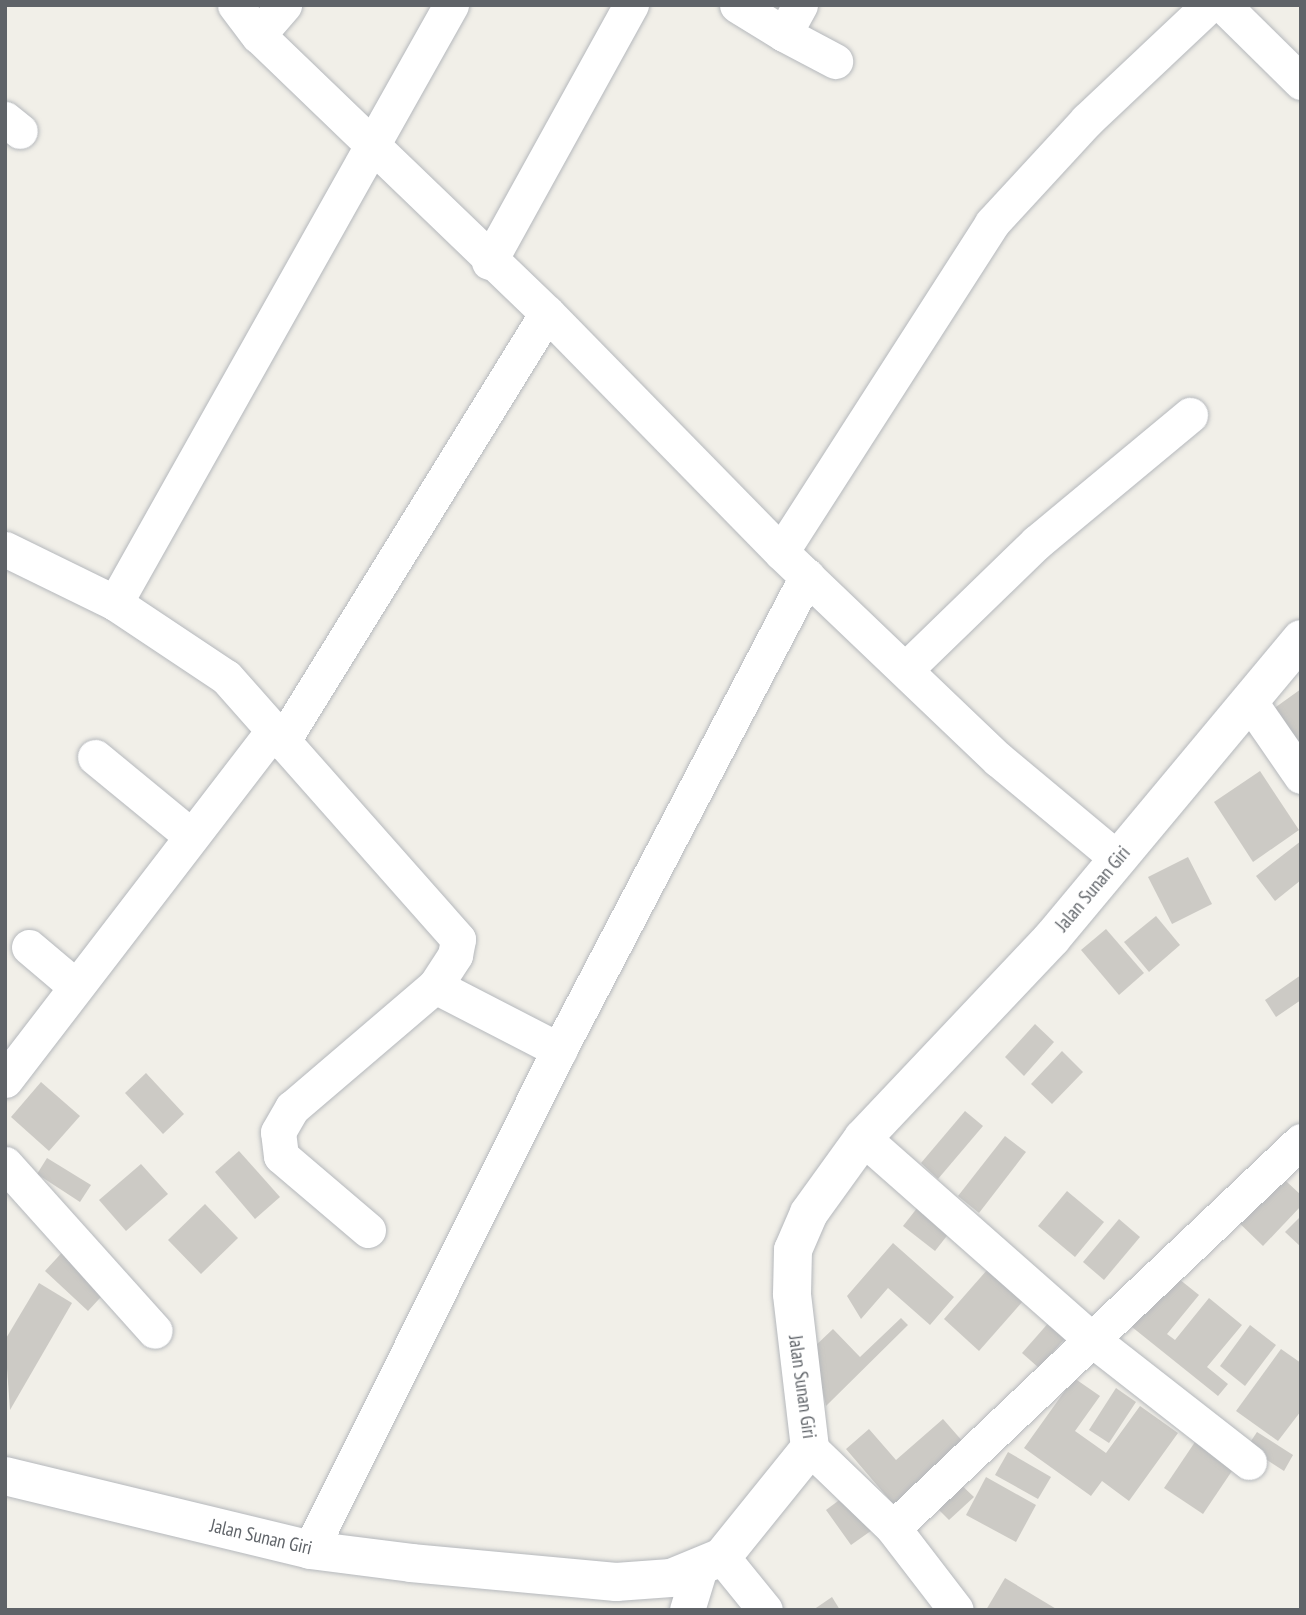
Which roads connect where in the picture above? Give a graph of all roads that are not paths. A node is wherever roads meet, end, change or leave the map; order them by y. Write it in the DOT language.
graph roads {
  1 [pos="235,5"];
  2 [pos="284,5"];
  3 [pos="451,5"];
  4 [pos="631,5"];
  5 [pos="737,5"];
  6 [pos="1209,5"];
  7 [pos="1223,5"];
  8 [pos="792,19"];
  9 [pos="258,34"];
  10 [pos="835,61"];
  11 [pos="1301,82"];
  12 [pos="374,149"];
  13 [pos="489,262"];
  14 [pos="547,313"];
  15 [pos="1190,415"];
  16 [pos="5,549"];
  17 [pos="781,552"];
  18 [pos="807,576"];
  19 [pos="115,603"];
  20 [pos="1301,639"];
  21 [pos="907,668"];
  22 [pos="1250,702"];
  23 [pos="277,738"];
  24 [pos="95,757"];
  25 [pos="1299,768"];
  26 [pos="190,835"];
  27 [pos="1118,859"];
  28 [pos="29,947"];
  29 [pos="74,985"];
  30 [pos="435,986"];
  31 [pos="559,1050"];
  32 [pos="5,1080"];
  33 [pos="863,1139"];
  34 [pos="1301,1141"];
  35 [pos="5,1164"];
  36 [pos="369,1230"];
  37 [pos="155,1331"];
  38 [pos="1089,1337"];
  39 [pos="810,1448"];
  40 [pos="1249,1462"];
  41 [pos="5,1476"];
  42 [pos="893,1528"];
  43 [pos="310,1549"];
  44 [pos="710,1564"];
  45 [pos="687,1610"];
  46 [pos="765,1610"];
  47 [pos="956,1610"];
  1 -- 9 [label="street"];
  2 -- 9 [label="street"];
  3 -- 12 [label="street"];
  4 -- 13 [label="street"];
  5 -- 8 [label="street"];
  6 -- 17 [label="street"];
  7 -- 11 [label="street"];
  8 -- 10 [label="street"];
  9 -- 12 [label="street"];
  12 -- 13 [label="street"];
  12 -- 19 [label="street"];
  13 -- 14 [label="street"];
  14 -- 17 [label="street"];
  14 -- 23 [label="street"];
  15 -- 21 [label="street"];
  16 -- 19 [label="street"];
  17 -- 18 [label="street"];
  18 -- 21 [label="street"];
  18 -- 31 [label="street"];
  19 -- 23 [label="street"];
  20 -- 22 [label="street, Jalan Sunan Giri"];
  21 -- 27 [label="street"];
  22 -- 25 [label="street"];
  22 -- 27 [label="street, Jalan Sunan Giri"];
  23 -- 26 [label="street"];
  23 -- 30 [label="street"];
  24 -- 26 [label="street"];
  26 -- 29 [label="street"];
  27 -- 33 [label="street, Jalan Sunan Giri"];
  28 -- 29 [label="street"];
  29 -- 32 [label="street"];
  30 -- 31 [label="street"];
  30 -- 36 [label="street"];
  31 -- 43 [label="street"];
  33 -- 38 [label="street"];
  33 -- 39 [label="street, Jalan Sunan Giri"];
  34 -- 38 [label="street"];
  35 -- 37 [label="street"];
  38 -- 40 [label="street"];
  38 -- 42 [label="street"];
  39 -- 42 [label="street"];
  39 -- 44 [label="street, Jalan Sunan Giri"];
  41 -- 43 [label="street, Jalan Sunan Giri"];
  42 -- 47 [label="street"];
  43 -- 44 [label="street, Jalan Sunan Giri"];
  44 -- 45 [label="street"];
  44 -- 46 [label="street"];
}
